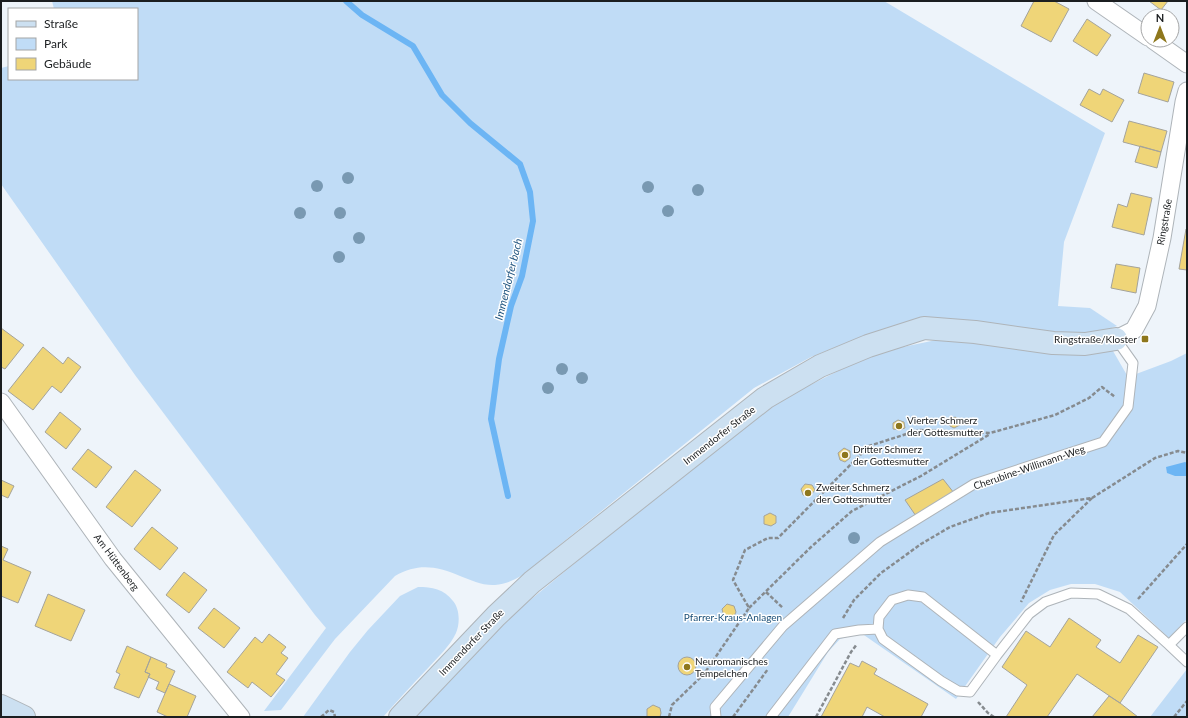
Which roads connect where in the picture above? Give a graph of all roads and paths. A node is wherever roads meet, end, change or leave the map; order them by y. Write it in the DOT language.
graph roads {
  1 [pos="1096,1"];
  2 [pos="1140,31"];
  3 [pos="1164,48"];
  4 [pos="1187,64"];
  5 [pos="1186,98"];
  6 [pos="1116,339"];
  7 [pos="1,402"];
  8 [pos="1116,423"];
  9 [pos="990,433"];
  10 [pos="1187,453"];
  11 [pos="1092,498"];
  12 [pos="1187,544"];
  13 [pos="766,592"];
  14 [pos="1021,602"];
  15 [pos="749,608"];
  16 [pos="1129,609"];
  17 [pos="794,617"];
  18 [pos="1187,627"];
  19 [pos="878,629"];
  20 [pos="868,630"];
  21 [pos="842,632"];
  22 [pos="1169,645"];
  23 [pos="997,655"];
  24 [pos="1187,662"];
  25 [pos="769,667"];
  26 [pos="1187,701"];
  27 [pos="1,706"];
  28 [pos="988,713"];
  29 [pos="24,717"];
  30 [pos="241,717"];
  31 [pos="321,717"];
  32 [pos="335,717"];
  33 [pos="400,717"];
  34 [pos="669,717"];
  35 [pos="716,717"];
  36 [pos="733,717"];
  37 [pos="771,717"];
  38 [pos="816,717"];
  39 [pos="994,717"];
  40 [pos="1174,717"];
  1 -- 2 [label="street"];
  3 -- 4 [label="street"];
  5 -- 6 [label="street, Ringstraße"];
  6 -- 8 [label="lane, Cherubine-Willimann-Weg"];
  6 -- 33 [label="street, Immendorfer Straße"];
  7 -- 30 [label="street, Am Hüttenberg"];
  8 -- 9 [label="path"];
  8 -- 17 [label="lane, Cherubine-Willimann-Weg"];
  9 -- 13 [label="path"];
  9 -- 15 [label="path"];
  10 -- 11 [label="path"];
  11 -- 14 [label="path"];
  11 -- 21 [label="path"];
  12 -- 16 [label="path"];
  13 -- 15 [label="path"];
  13 -- 17 [label="path"];
  15 -- 34 [label="path"];
  16 -- 22 [label="lane"];
  16 -- 23 [label="lane"];
  17 -- 35 [label="lane, Cherubine-Willimann-Weg"];
  18 -- 22 [label="lane"];
  19 -- 20 [label="lane"];
  19 -- 23 [label="lane"];
  19 -- 23 [label="lane"];
  20 -- 21 [label="lane"];
  20 -- 38 [label="path"];
  21 -- 37 [label="lane"];
  22 -- 24 [label="lane"];
  25 -- 36 [label="path"];
  26 -- 40 [label="path"];
  27 -- 29 [label="street"];
  28 -- 39 [label="path"];
  31 -- 32 [label="path"];
}
